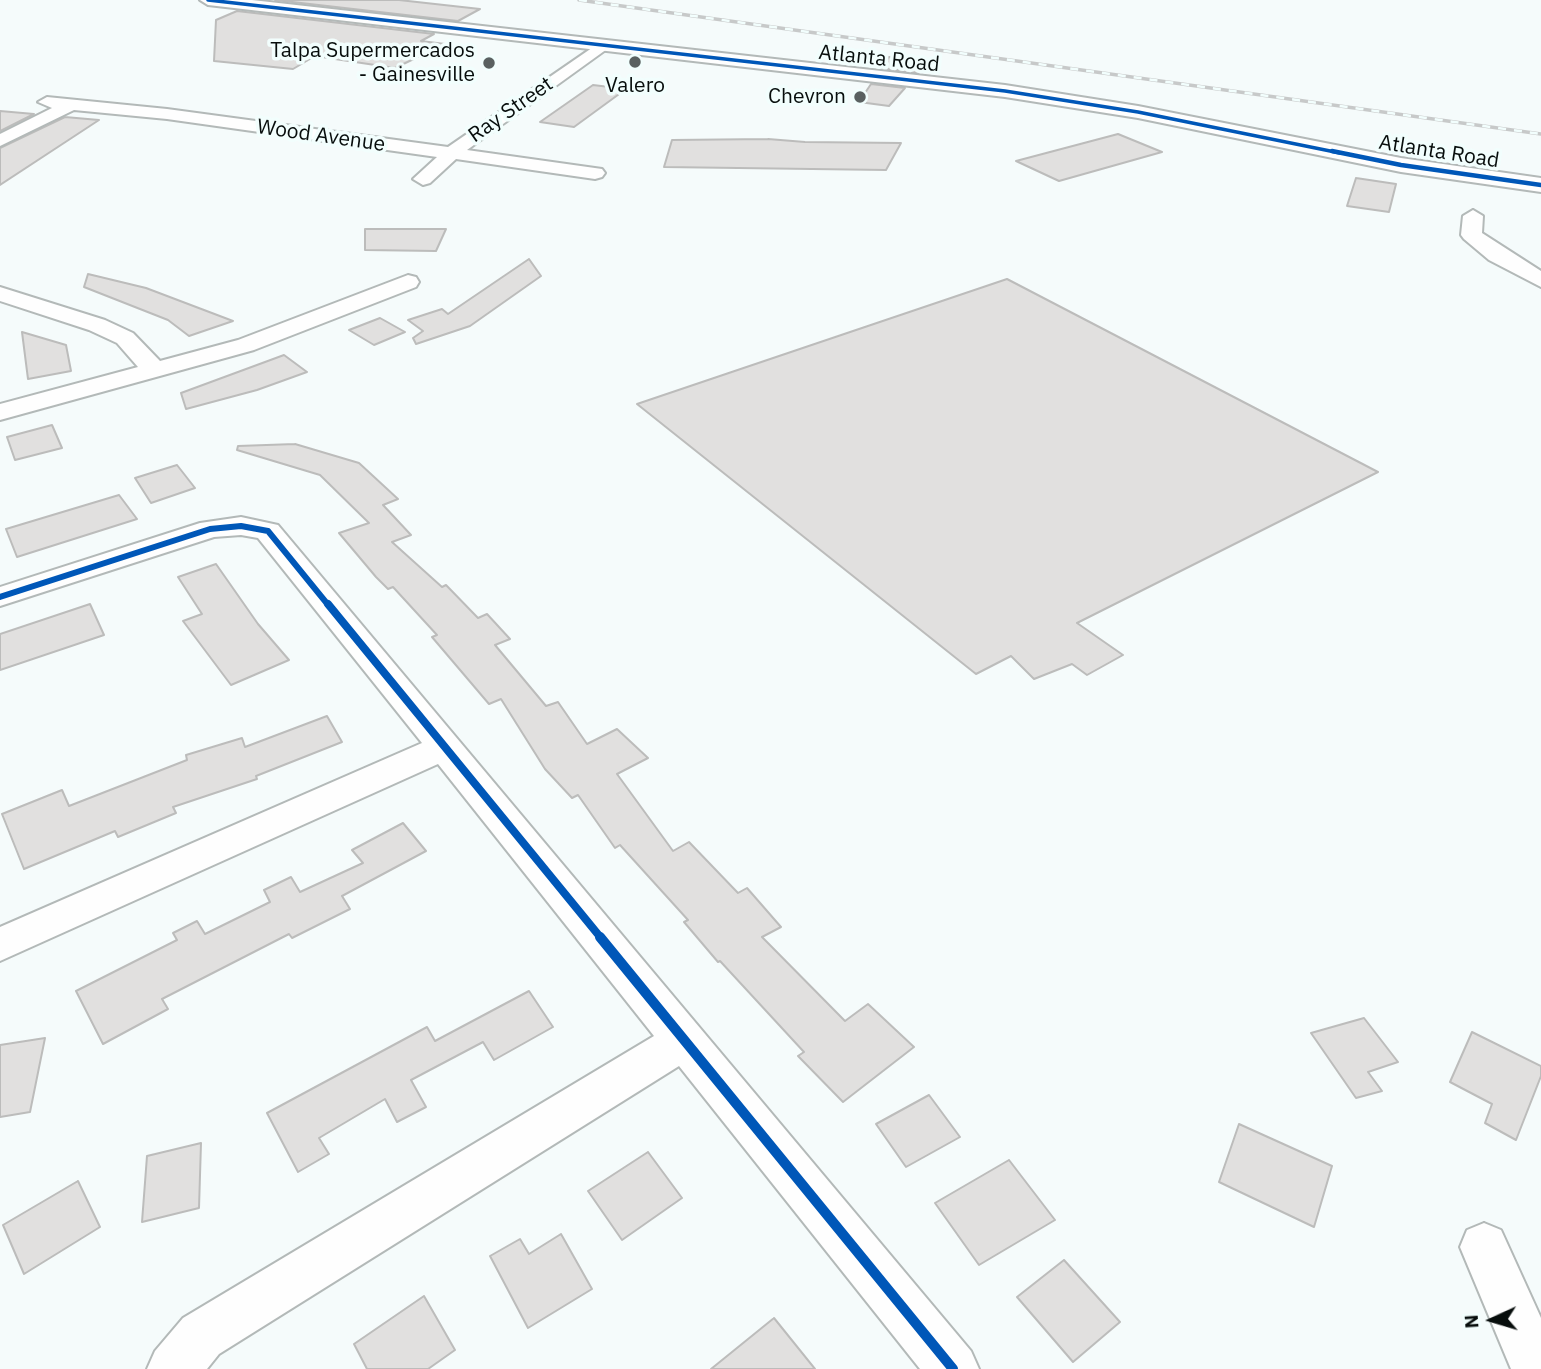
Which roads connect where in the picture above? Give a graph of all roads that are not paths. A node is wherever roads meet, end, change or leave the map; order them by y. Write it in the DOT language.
graph roads {
  1 [pos="208,0"];
  2 [pos="602,46"];
  3 [pos="47,102"];
  4 [pos="68,106"];
  5 [pos="0,141"];
  6 [pos="451,153"];
  7 [pos="595,173"];
  8 [pos="423,179"];
  9 [pos="1541,186"];
  10 [pos="1473,216"];
  11 [pos="1541,253"];
  12 [pos="1497,255"];
  13 [pos="1541,280"];
  14 [pos="408,282"];
  15 [pos="0,294"];
  16 [pos="154,369"];
  17 [pos="0,411"];
  18 [pos="0,597"];
  19 [pos="445,747"];
  20 [pos="0,945"];
  21 [pos="684,1040"];
  22 [pos="1484,1247"];
  23 [pos="173,1369"];
  24 [pos="953,1369"];
  25 [pos="1537,1369"];
  1 -- 2 [label="main road, Atlanta Road"];
  2 -- 6 [label="street, Ray Street"];
  2 -- 9 [label="main road, Atlanta Road"];
  3 -- 4 [label="street, Wood Avenue"];
  4 -- 5 [label="street"];
  4 -- 6 [label="street, Wood Avenue"];
  6 -- 7 [label="street, Wood Avenue"];
  6 -- 8 [label="street, Ray Street"];
  10 -- 12 [label="street"];
  11 -- 12 [label="street"];
  12 -- 13 [label="street"];
  14 -- 16 [label="street"];
  15 -- 16 [label="street"];
  16 -- 17 [label="street"];
  18 -- 19 [label="street"];
  19 -- 20 [label="street"];
  19 -- 21 [label="street"];
  21 -- 23 [label="street"];
  21 -- 24 [label="street"];
  22 -- 25 [label="street"];
}
